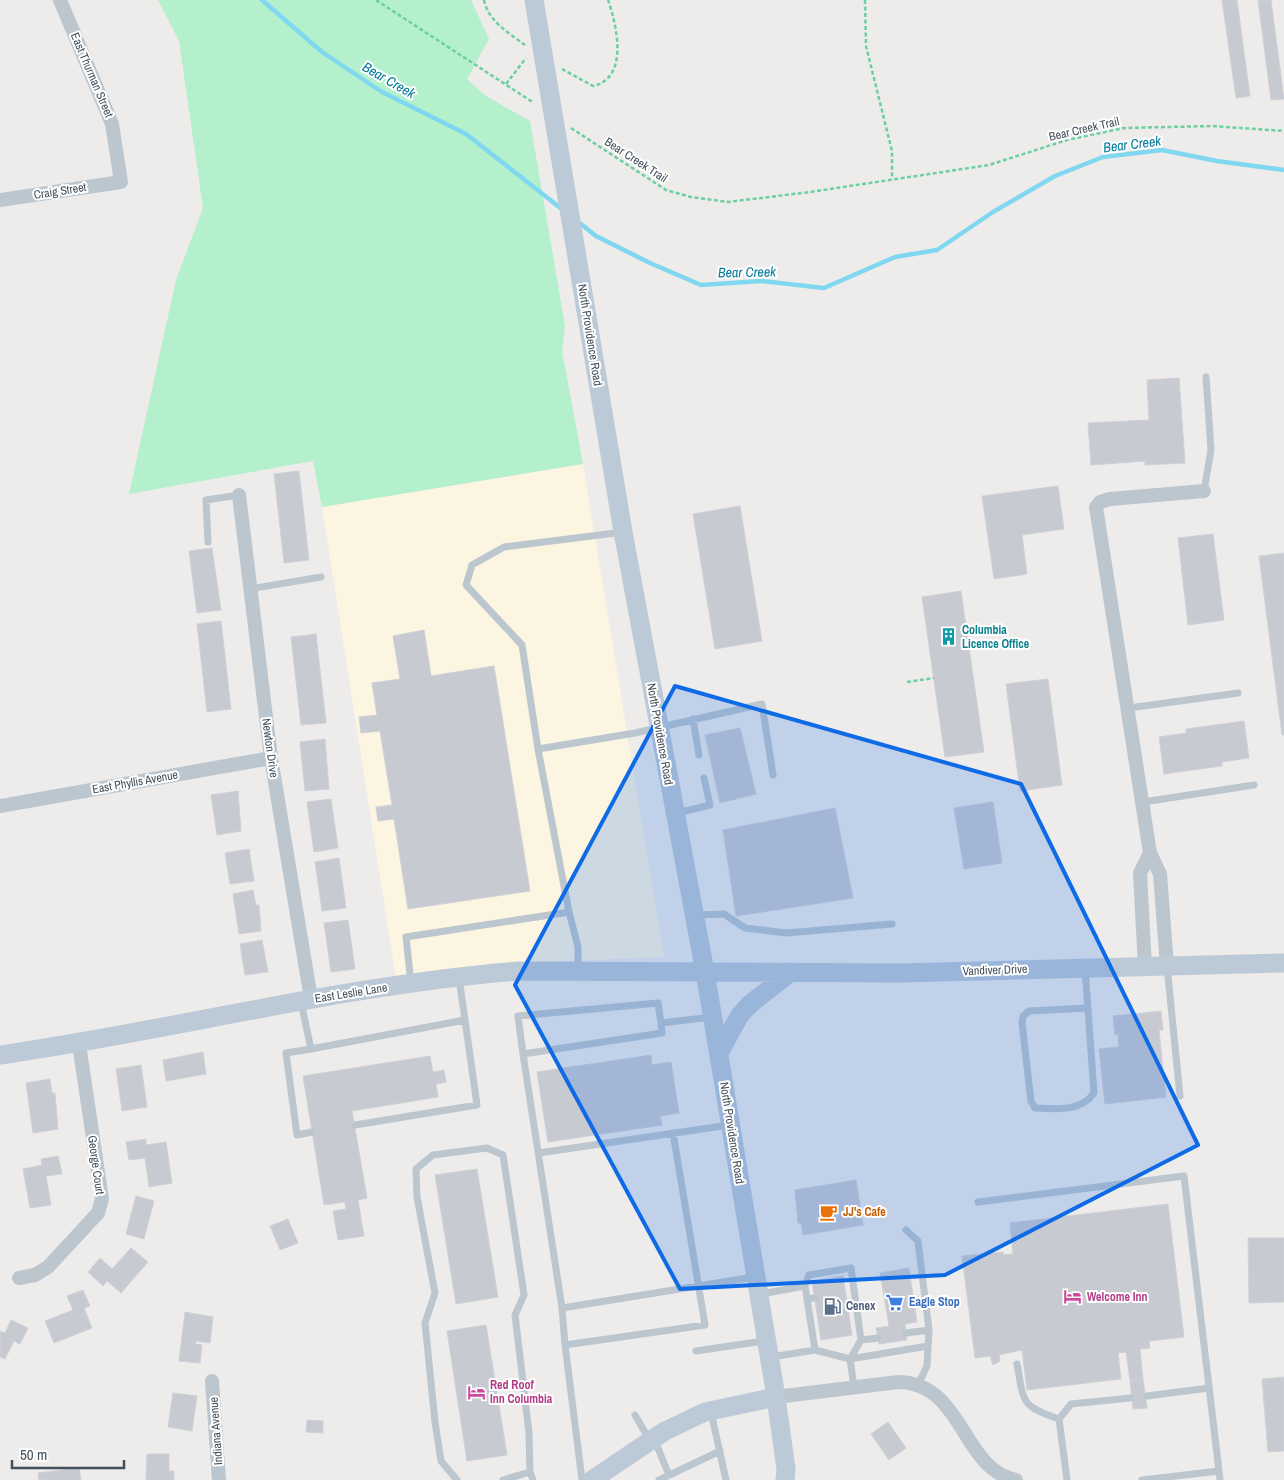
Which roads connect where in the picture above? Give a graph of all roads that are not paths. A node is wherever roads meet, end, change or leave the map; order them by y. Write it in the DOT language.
graph roads {
  1 [pos="60,0"];
  2 [pos="534,0"];
  3 [pos="121,182"];
  4 [pos="0,200"];
  5 [pos="1206,377"];
  6 [pos="1204,491"];
  7 [pos="239,495"];
  8 [pos="623,532"];
  9 [pos="208,542"];
  10 [pos="321,577"];
  11 [pos="250,589"];
  12 [pos="1238,693"];
  13 [pos="1129,708"];
  14 [pos="692,719"];
  15 [pos="658,727"];
  16 [pos="538,749"];
  17 [pos="699,755"];
  18 [pos="271,758"];
  19 [pos="774,775"];
  20 [pos="704,778"];
  21 [pos="1254,785"];
  22 [pos="1143,802"];
  23 [pos="0,806"];
  24 [pos="674,813"];
  25 [pos="1150,853"];
  26 [pos="569,912"];
  27 [pos="694,915"];
  28 [pos="892,924"];
  29 [pos="1284,963"];
  30 [pos="1166,966"];
  31 [pos="1145,967"];
  32 [pos="1085,968"];
  33 [pos="578,972"];
  34 [pos="705,972"];
  35 [pos="791,972"];
  36 [pos="459,975"];
  37 [pos="411,983"];
  38 [pos="306,1000"];
  39 [pos="1088,1008"];
  40 [pos="713,1017"];
  41 [pos="465,1020"];
  42 [pos="661,1023"];
  43 [pos="78,1044"];
  44 [pos="311,1048"];
  45 [pos="719,1053"];
  46 [pos="523,1054"];
  47 [pos="0,1055"];
  48 [pos="1180,1096"];
  49 [pos="730,1124"];
  50 [pos="355,1125"];
  51 [pos="312,1132"];
  52 [pos="673,1133"];
  53 [pos="539,1153"];
  54 [pos="978,1202"];
  55 [pos="906,1230"];
  56 [pos="19,1278"];
  57 [pos="757,1285"];
  58 [pos="698,1286"];
  59 [pos="805,1286"];
  60 [pos="855,1292"];
  61 [pos="846,1293"];
  62 [pos="562,1308"];
  63 [pos="858,1314"];
  64 [pos="849,1315"];
  65 [pos="929,1330"];
  66 [pos="906,1333"];
  67 [pos="878,1338"];
  68 [pos="861,1340"];
  69 [pos="566,1345"];
  70 [pos="928,1346"];
  71 [pos="768,1349"];
  72 [pos="815,1350"];
  73 [pos="696,1351"];
  74 [pos="850,1359"];
  75 [pos="1017,1364"];
  76 [pos="212,1382"];
  77 [pos="918,1385"];
  78 [pos="854,1387"];
  79 [pos="1209,1388"];
  80 [pos="1147,1396"];
  81 [pos="776,1398"];
  82 [pos="1130,1398"];
  83 [pos="711,1411"];
  84 [pos="635,1415"];
  85 [pos="1059,1418"];
  86 [pos="652,1440"];
  87 [pos="720,1451"];
  88 [pos="1219,1471"];
  89 [pos="530,1472"];
  90 [pos="669,1475"];
  91 [pos="787,1476"];
  92 [pos="1173,1478"];
  93 [pos="220,1480"];
  94 [pos="457,1480"];
  95 [pos="503,1480"];
  96 [pos="533,1480"];
  97 [pos="582,1480"];
  98 [pos="592,1480"];
  99 [pos="658,1480"];
  100 [pos="726,1480"];
  101 [pos="1016,1480"];
  102 [pos="1067,1480"];
  103 [pos="1142,1480"];
  104 [pos="1220,1480"];
  1 -- 3 [label="street, East Thurman Street"];
  2 -- 8 [label="street, North Providence Road"];
  3 -- 4 [label="street, Craig Street"];
  5 -- 6 [label="lane"];
  6 -- 13 [label="street"];
  7 -- 9 [label="lane"];
  7 -- 11 [label="street, Newton Drive"];
  8 -- 15 [label="street, North Providence Road"];
  8 -- 16 [label="lane"];
  10 -- 11 [label="lane"];
  11 -- 18 [label="street, Newton Drive"];
  12 -- 13 [label="lane"];
  13 -- 22 [label="street"];
  14 -- 15 [label="lane"];
  14 -- 17 [label="lane"];
  14 -- 19 [label="lane"];
  15 -- 16 [label="lane"];
  15 -- 24 [label="street, North Providence Road"];
  16 -- 26 [label="lane"];
  18 -- 23 [label="street, East Phyllis Avenue"];
  18 -- 38 [label="street, Newton Drive"];
  20 -- 24 [label="lane"];
  21 -- 22 [label="lane"];
  22 -- 25 [label="street"];
  24 -- 27 [label="street, North Providence Road"];
  25 -- 30 [label="street"];
  25 -- 31 [label="street"];
  26 -- 33 [label="lane"];
  26 -- 37 [label="lane"];
  27 -- 28 [label="lane"];
  27 -- 34 [label="street, North Providence Road"];
  29 -- 30 [label="street, Vandiver Drive"];
  30 -- 31 [label="street, Vandiver Drive"];
  30 -- 48 [label="lane"];
  31 -- 32 [label="street, Vandiver Drive"];
  32 -- 35 [label="street, Vandiver Drive"];
  32 -- 39 [label="lane"];
  33 -- 34 [label="street, East Leslie Lane"];
  33 -- 36 [label="street, East Leslie Lane"];
  34 -- 35 [label="street, Vandiver Drive"];
  34 -- 40 [label="street, North Providence Road"];
  35 -- 45 [label="street"];
  36 -- 37 [label="street, East Leslie Lane"];
  36 -- 41 [label="lane"];
  37 -- 38 [label="street, East Leslie Lane"];
  38 -- 43 [label="street, East Leslie Lane"];
  38 -- 44 [label="lane"];
  39 -- 39 [label="lane"];
  40 -- 42 [label="lane"];
  40 -- 45 [label="street, North Providence Road"];
  41 -- 44 [label="lane"];
  41 -- 50 [label="lane"];
  42 -- 46 [label="lane"];
  42 -- 46 [label="lane"];
  43 -- 47 [label="street, East Leslie Lane"];
  43 -- 56 [label="street, George Court"];
  44 -- 51 [label="lane"];
  45 -- 49 [label="street, North Providence Road"];
  46 -- 53 [label="lane"];
  49 -- 52 [label="lane"];
  49 -- 57 [label="street, North Providence Road"];
  52 -- 53 [label="lane"];
  52 -- 58 [label="lane"];
  53 -- 62 [label="lane"];
  54 -- 79 [label="lane"];
  55 -- 65 [label="lane"];
  57 -- 58 [label="lane"];
  57 -- 59 [label="lane"];
  57 -- 71 [label="street, North Providence Road"];
  58 -- 62 [label="lane"];
  58 -- 69 [label="lane"];
  59 -- 60 [label="lane"];
  59 -- 72 [label="lane"];
  60 -- 61 [label="lane"];
  60 -- 63 [label="lane"];
  62 -- 69 [label="lane"];
  63 -- 64 [label="lane"];
  63 -- 68 [label="lane"];
  65 -- 66 [label="lane"];
  65 -- 70 [label="lane"];
  67 -- 68 [label="lane"];
  68 -- 74 [label="lane"];
  69 -- 97 [label="lane"];
  70 -- 74 [label="lane"];
  70 -- 77 [label="lane"];
  71 -- 72 [label="lane"];
  71 -- 73 [label="lane"];
  71 -- 81 [label="street, North Providence Road"];
  72 -- 74 [label="lane"];
  74 -- 78 [label="lane"];
  75 -- 85 [label="lane"];
  76 -- 93 [label="street, Indiana Avenue"];
  77 -- 78 [label="street"];
  77 -- 101 [label="street"];
  78 -- 81 [label="street"];
  79 -- 80 [label="lane"];
  79 -- 88 [label="lane"];
  81 -- 83 [label="street"];
  81 -- 91 [label="street, North Providence Road"];
  82 -- 85 [label="lane"];
  83 -- 86 [label="street"];
  83 -- 87 [label="lane"];
  84 -- 86 [label="lane"];
  85 -- 102 [label="lane"];
  86 -- 90 [label="lane"];
  86 -- 98 [label="street"];
  87 -- 90 [label="lane"];
  87 -- 100 [label="lane"];
  88 -- 92 [label="lane"];
  88 -- 104 [label="lane"];
  89 -- 94 [label="lane"];
  89 -- 95 [label="lane"];
  89 -- 96 [label="lane"];
  90 -- 99 [label="lane"];
  92 -- 103 [label="lane"];
}
